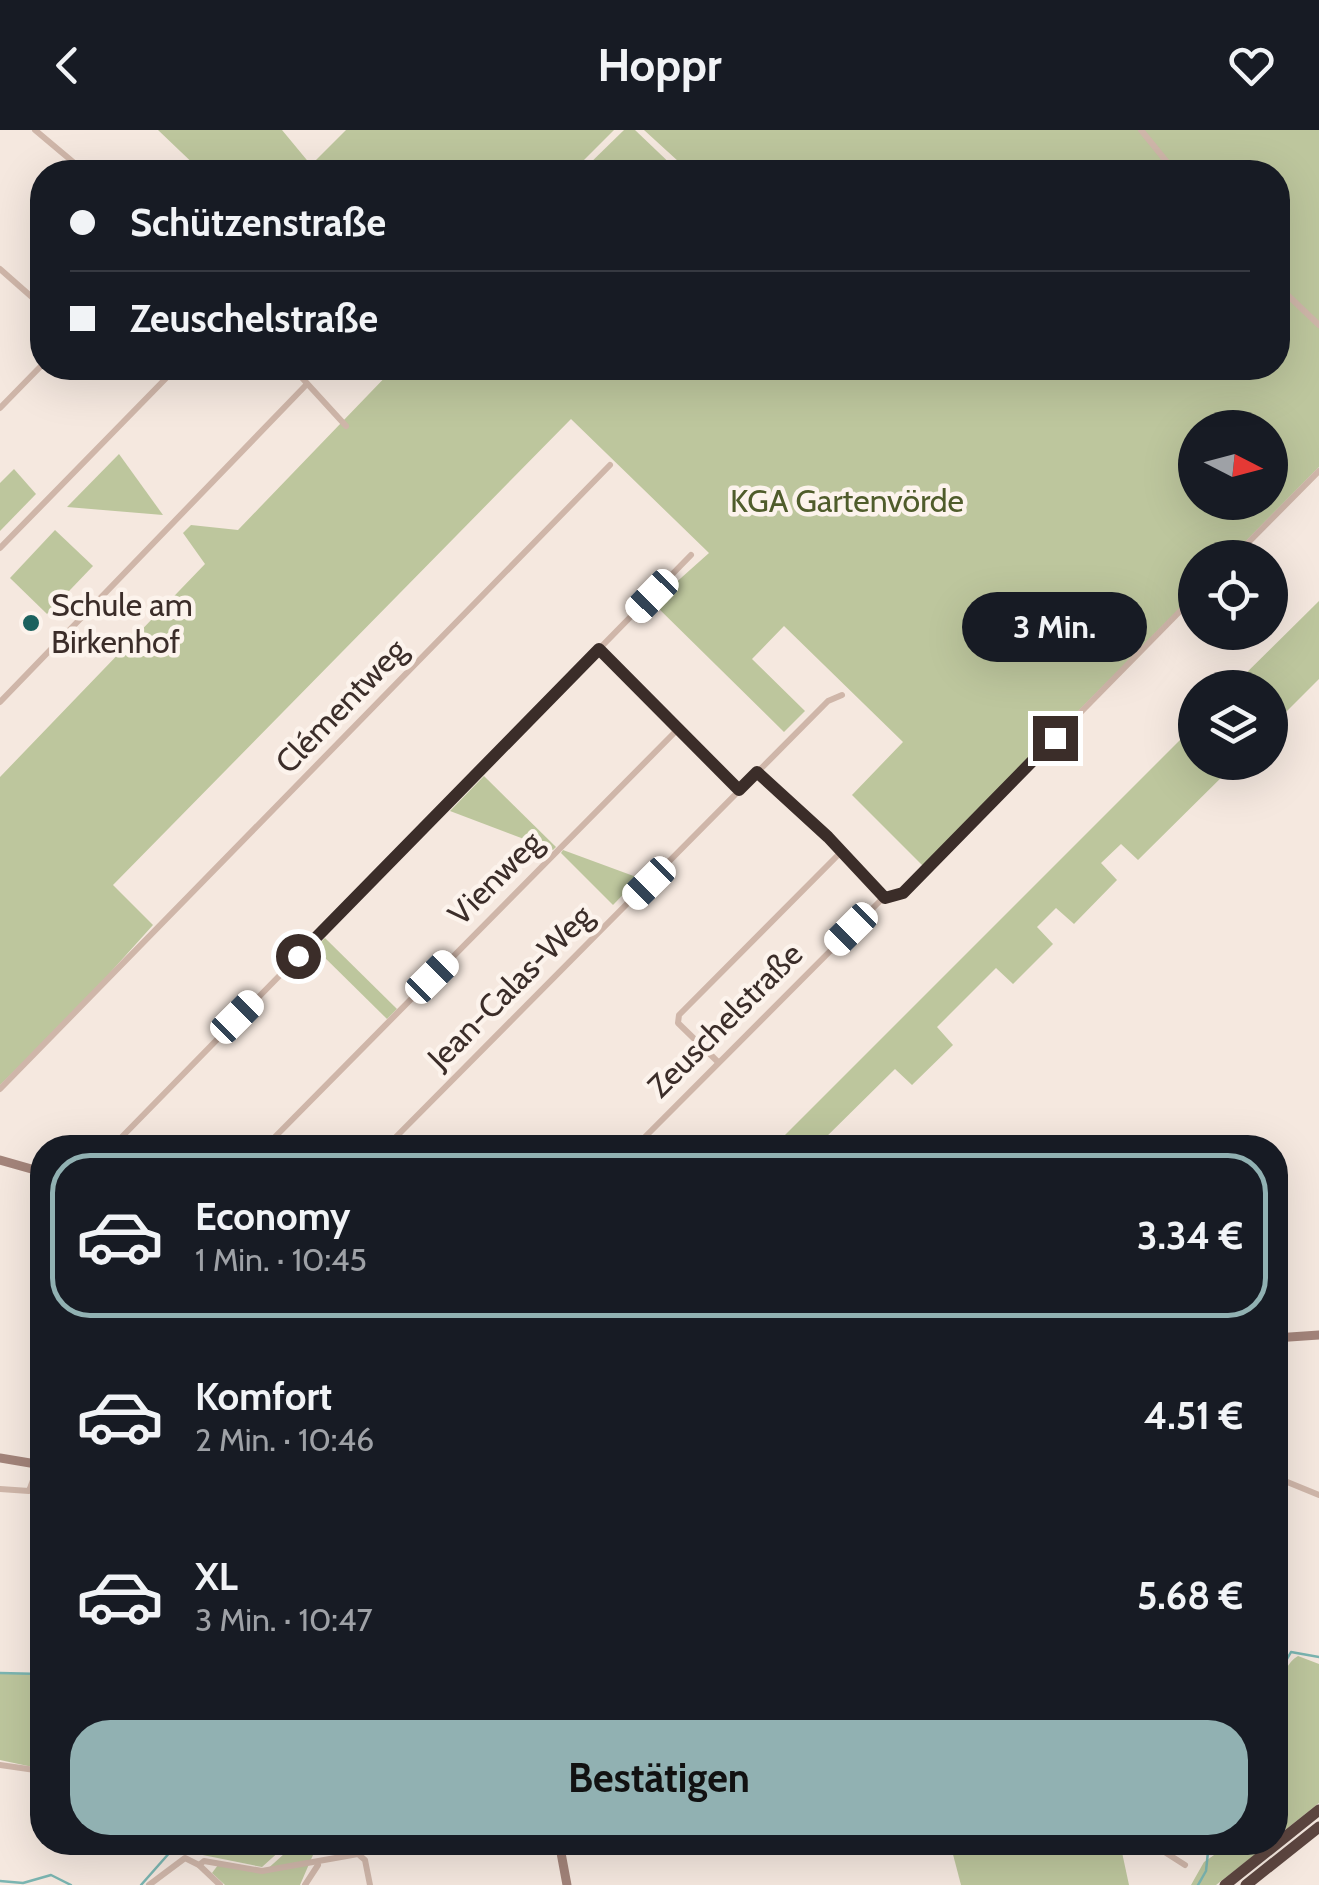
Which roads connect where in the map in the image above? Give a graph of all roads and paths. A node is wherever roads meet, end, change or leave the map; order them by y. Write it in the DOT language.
graph roads {
  1 [pos="35,130"];
  2 [pos="1141,130"];
  3 [pos="71,160"];
  4 [pos="1166,160"];
  5 [pos="0,270"];
  6 [pos="30,296"];
  7 [pos="1290,297"];
  8 [pos="1319,325"];
  9 [pos="30,377"];
  10 [pos="164,380"];
  11 [pos="303,380"];
  12 [pos="307,384"];
  13 [pos="0,408"];
  14 [pos="346,426"];
  15 [pos="610,465"];
  16 [pos="1319,471"];
  17 [pos="1251,540"];
  18 [pos="0,548"];
  19 [pos="692,555"];
  20 [pos="1178,613"];
  21 [pos="599,649"];
  22 [pos="842,695"];
  23 [pos="0,702"];
  24 [pos="678,729"];
  25 [pos="757,772"];
  26 [pos="739,790"];
  27 [pos="842,852"];
  28 [pos="885,898"];
  29 [pos="718,1062"];
  30 [pos="0,1088"];
  31 [pos="123,1135"];
  32 [pos="277,1135"];
  33 [pos="398,1135"];
  34 [pos="647,1135"];
  35 [pos="0,1160"];
  36 [pos="30,1169"];
  37 [pos="1319,1335"];
  38 [pos="1288,1337"];
  39 [pos="0,1458"];
  40 [pos="30,1462"];
  41 [pos="1288,1482"];
  42 [pos="0,1489"];
  43 [pos="30,1491"];
  44 [pos="1319,1494"];
  45 [pos="0,1764"];
  46 [pos="30,1768"];
  47 [pos="1319,1810"];
  48 [pos="1319,1828"];
  49 [pos="1288,1835"];
  50 [pos="1288,1852"];
  51 [pos="561,1855"];
  52 [pos="1169,1855"];
  53 [pos="1263,1855"];
  54 [pos="1284,1855"];
  55 [pos="199,1865"];
  56 [pos="318,1865"];
  57 [pos="1185,1865"];
  58 [pos="148,1885"];
  59 [pos="220,1885"];
  60 [pos="305,1885"];
  61 [pos="370,1885"];
  62 [pos="567,1885"];
  63 [pos="1225,1885"];
  64 [pos="1246,1885"];
  1 -- 3 [label="street"];
  2 -- 4 [label="street"];
  5 -- 6 [label="street"];
  7 -- 8 [label="street"];
  9 -- 13 [label="street"];
  10 -- 18 [label="street"];
  11 -- 12 [label="street"];
  12 -- 14 [label="street"];
  12 -- 23 [label="street"];
  15 -- 30 [label="street, Clémentweg"];
  16 -- 17 [label="street"];
  19 -- 21 [label="street"];
  20 -- 28 [label="street, Zeuschelstraße"];
  21 -- 24 [label="street"];
  21 -- 31 [label="street"];
  22 -- 25 [label="street, Jean-Calas-Weg"];
  24 -- 26 [label="street"];
  24 -- 32 [label="street, Vienweg"];
  25 -- 26 [label="street, Jean-Calas-Weg"];
  25 -- 27 [label="street"];
  26 -- 33 [label="street, Jean-Calas-Weg"];
  27 -- 28 [label="street"];
  27 -- 29 [label="street"];
  28 -- 29 [label="street, Zeuschelstraße"];
  29 -- 34 [label="street, Zeuschelstraße"];
  35 -- 36 [label="main road"];
  37 -- 38 [label="main road"];
  39 -- 40 [label="main road"];
  41 -- 44 [label="street"];
  42 -- 43 [label="street"];
  45 -- 46 [label="street"];
  47 -- 49 [label="highway"];
  48 -- 50 [label="highway"];
  51 -- 62 [label="main road"];
  52 -- 57 [label="street"];
  53 -- 63 [label="highway"];
  54 -- 64 [label="highway"];
  55 -- 56 [label="street"];
  55 -- 58 [label="street"];
  55 -- 59 [label="street"];
  56 -- 60 [label="street"];
  56 -- 61 [label="street"];
}
